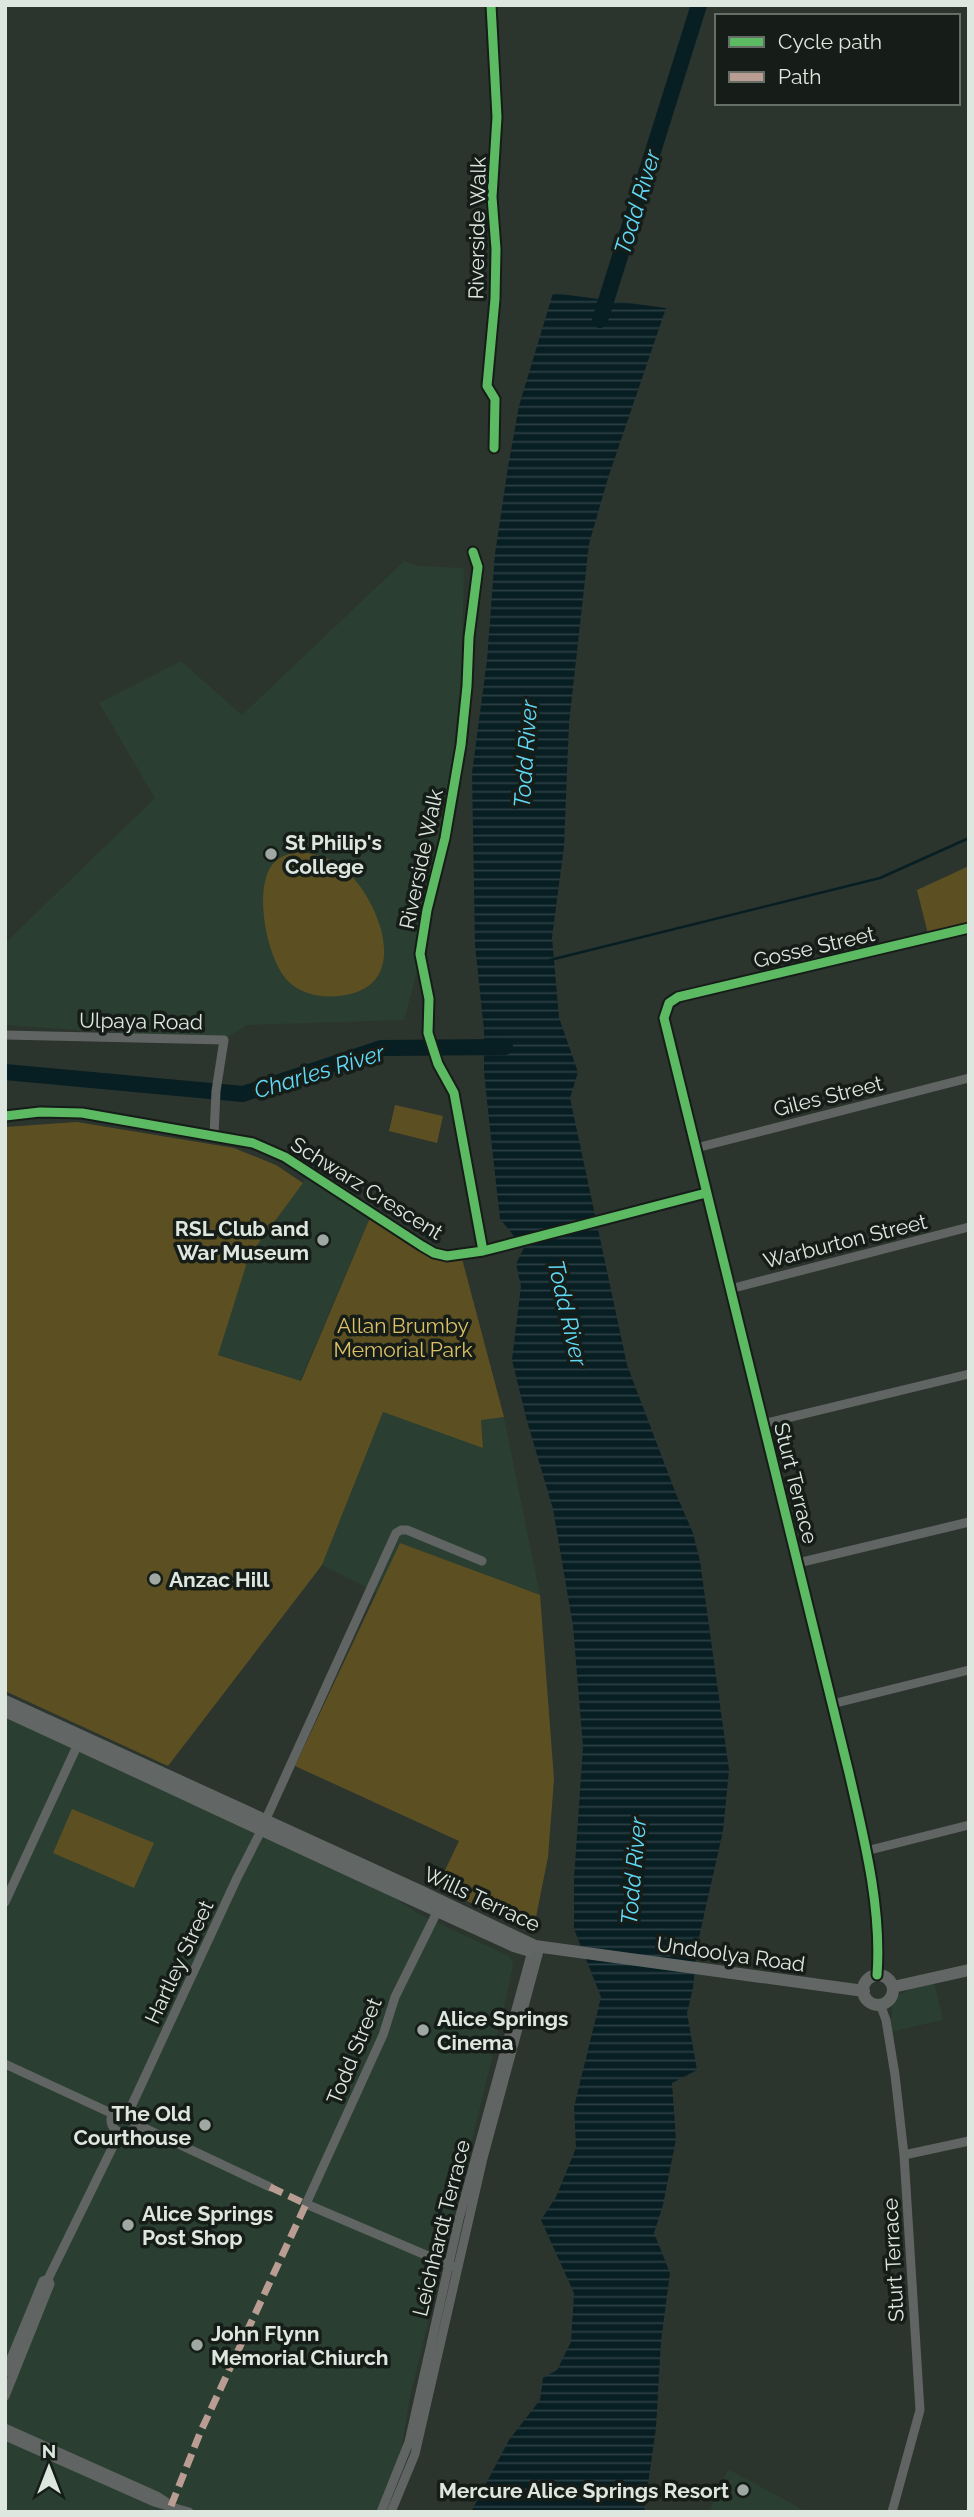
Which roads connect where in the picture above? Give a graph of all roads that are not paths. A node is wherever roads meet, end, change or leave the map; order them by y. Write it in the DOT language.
graph roads {
  1 [pos="969,928"];
  2 [pos="669,1003"];
  3 [pos="5,1035"];
  4 [pos="969,1078"];
  5 [pos="5,1116"];
  6 [pos="214,1135"];
  7 [pos="696,1148"];
  8 [pos="706,1193"];
  9 [pos="969,1227"];
  10 [pos="730,1289"];
  11 [pos="969,1374"];
  12 [pos="763,1424"];
  13 [pos="969,1522"];
  14 [pos="482,1562"];
  15 [pos="798,1563"];
  16 [pos="969,1670"];
  17 [pos="5,1701"];
  18 [pos="832,1704"];
  19 [pos="5,1711"];
  20 [pos="80,1741"];
  21 [pos="969,1825"];
  22 [pos="263,1826"];
  23 [pos="866,1851"];
  24 [pos="5,1902"];
  25 [pos="440,1907"];
  26 [pos="539,1949"];
  27 [pos="969,1970"];
  28 [pos="877,1975"];
  29 [pos="893,1987"];
  30 [pos="864,1991"];
  31 [pos="880,2004"];
  32 [pos="5,2064"];
  33 [pos="130,2109"];
  34 [pos="113,2114"];
  35 [pos="136,2124"];
  36 [pos="120,2132"];
  37 [pos="969,2141"];
  38 [pos="904,2155"];
  39 [pos="271,2187"];
  40 [pos="452,2266"];
  41 [pos="48,2279"];
  42 [pos="5,2373"];
  43 [pos="5,2396"];
  44 [pos="5,2428"];
  45 [pos="5,2437"];
  46 [pos="173,2510"];
  47 [pos="189,2512"];
  48 [pos="381,2512"];
  49 [pos="391,2512"];
  50 [pos="892,2512"];
  1 -- 2 [label="street, Gosse Street"];
  2 -- 7 [label="street, Sturt Terrace"];
  3 -- 6 [label="street, Ulpaya Road"];
  4 -- 7 [label="street, Giles Street"];
  5 -- 6 [label="street, Schwarz Crescent"];
  6 -- 8 [label="street, Schwarz Crescent"];
  7 -- 8 [label="street, Sturt Terrace"];
  8 -- 10 [label="street, Sturt Terrace"];
  9 -- 10 [label="street, Warburton Street"];
  10 -- 12 [label="street, Sturt Terrace"];
  11 -- 12 [label="street"];
  12 -- 15 [label="street, Sturt Terrace"];
  13 -- 15 [label="street"];
  14 -- 22 [label="street, Hartley Street"];
  15 -- 18 [label="street, Sturt Terrace"];
  16 -- 18 [label="street"];
  17 -- 20 [label="main road, Wills Terrace"];
  18 -- 23 [label="street, Sturt Terrace"];
  19 -- 20 [label="main road, Wills Terrace"];
  20 -- 22 [label="main road, Wills Terrace"];
  20 -- 24 [label="street"];
  21 -- 23 [label="street"];
  22 -- 25 [label="main road, Wills Terrace"];
  22 -- 33 [label="street, Hartley Street"];
  23 -- 28 [label="street, Sturt Terrace"];
  25 -- 26 [label="main road, Wills Terrace"];
  25 -- 40 [label="street, Todd Street"];
  26 -- 30 [label="main road, Undoolya Road"];
  26 -- 40 [label="street, Leichhardt Terrace"];
  27 -- 29 [label="main road"];
  28 -- 29 [label="main road"];
  28 -- 30 [label="main road"];
  29 -- 31 [label="main road"];
  30 -- 31 [label="main road"];
  31 -- 38 [label="street, Sturt Terrace"];
  32 -- 34 [label="street"];
  33 -- 34 [label="street"];
  33 -- 35 [label="street"];
  34 -- 36 [label="street"];
  35 -- 36 [label="street"];
  35 -- 39 [label="street"];
  36 -- 41 [label="street"];
  37 -- 38 [label="street"];
  38 -- 50 [label="street, Sturt Terrace"];
  40 -- 48 [label="street, Leichhardt Terrace"];
  40 -- 49 [label="street, Leichhardt Terrace"];
  41 -- 42 [label="street"];
  41 -- 43 [label="street"];
  44 -- 46 [label="street"];
  45 -- 46 [label="street"];
  46 -- 47 [label="street"];
}
